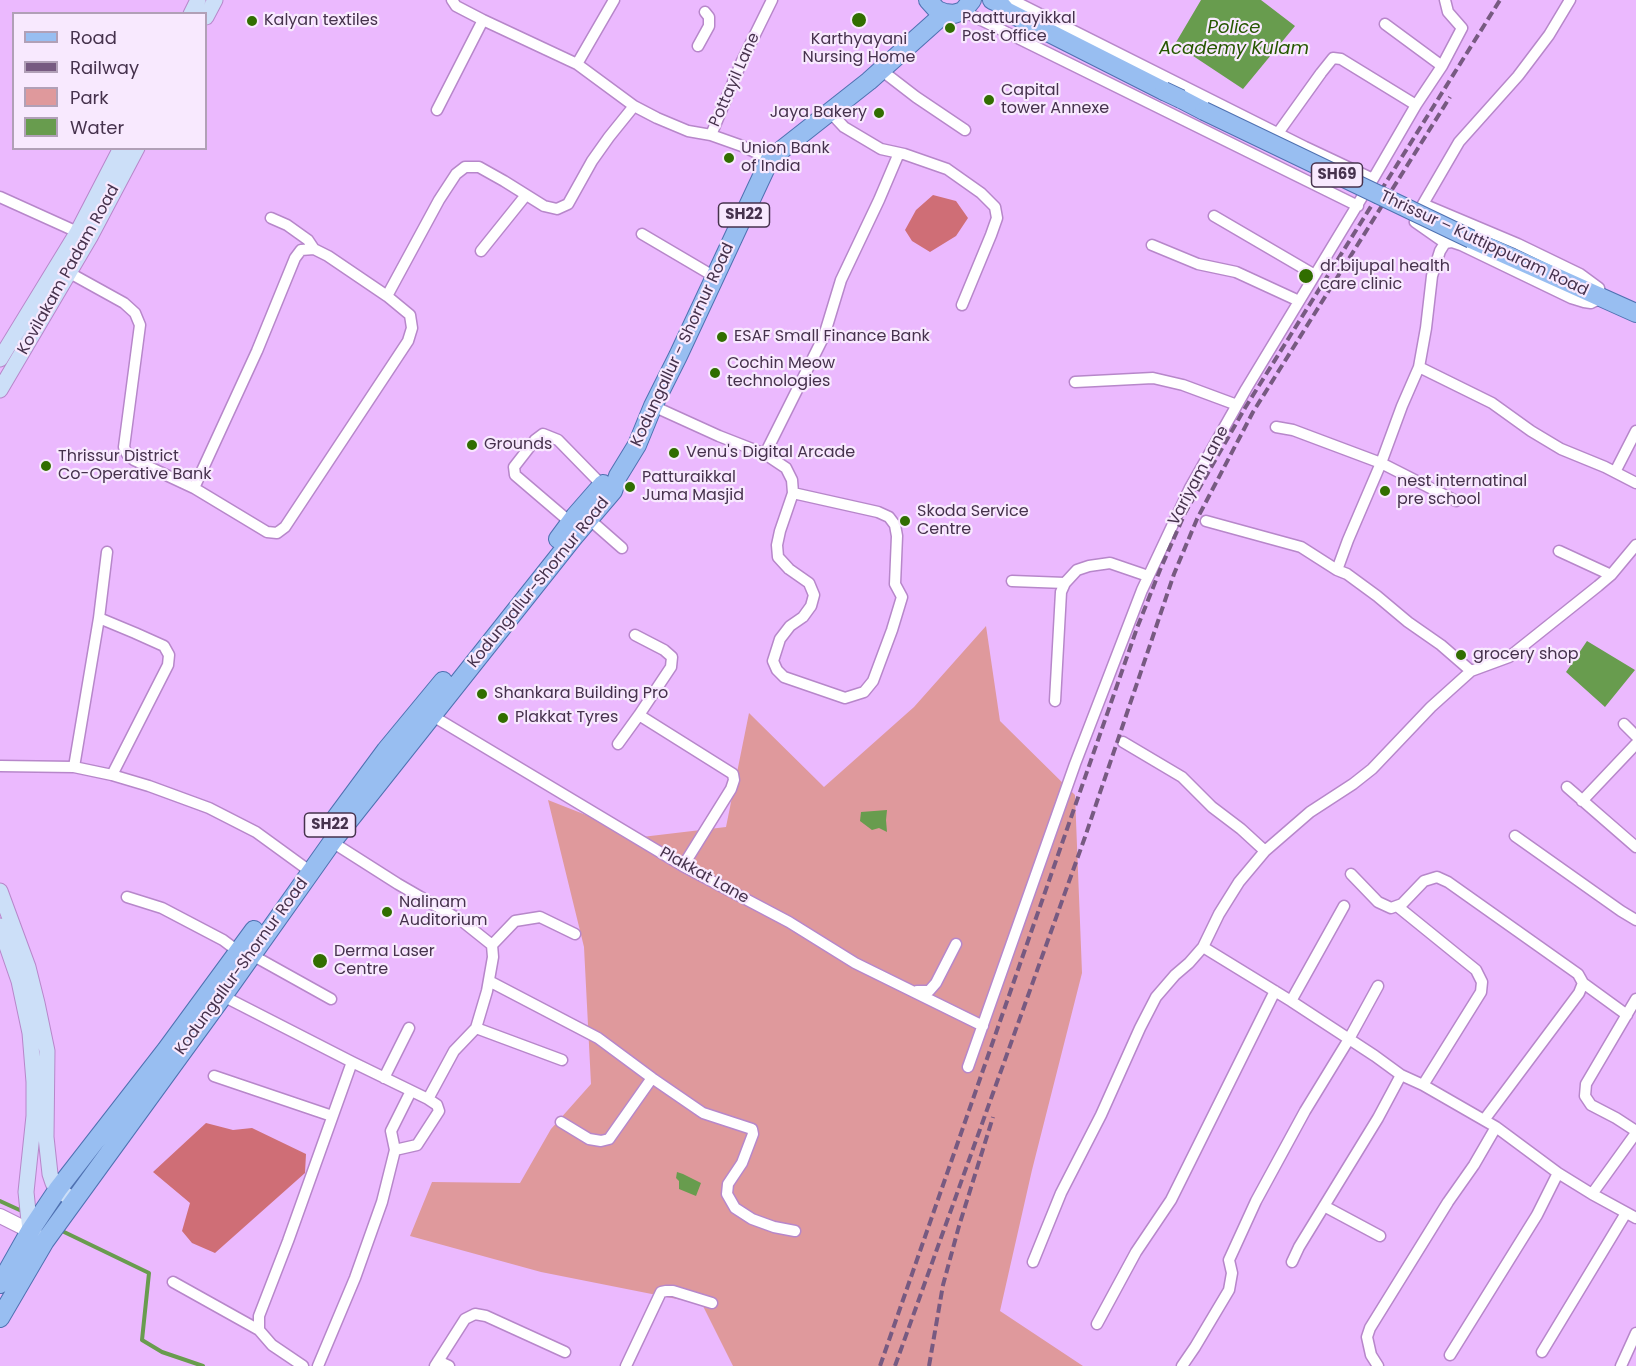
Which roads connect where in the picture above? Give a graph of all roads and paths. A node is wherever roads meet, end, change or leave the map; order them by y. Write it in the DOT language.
graph roads {
  1 [pos="215,0"];
  2 [pos="452,0"];
  3 [pos="614,0"];
  4 [pos="772,0"];
  5 [pos="928,0"];
  6 [pos="992,0"];
  7 [pos="1445,0"];
  8 [pos="1570,0"];
  9 [pos="1009,6"];
  10 [pos="962,7"];
  11 [pos="705,12"];
  12 [pos="207,15"];
  13 [pos="483,20"];
  14 [pos="1385,24"];
  15 [pos="698,46"];
  16 [pos="577,64"];
  17 [pos="1442,66"];
  18 [pos="881,70"];
  19 [pos="1179,83"];
  20 [pos="1416,105"];
  21 [pos="634,106"];
  22 [pos="438,110"];
  23 [pos="1165,111"];
  24 [pos="830,112"];
  25 [pos="965,130"];
  26 [pos="1278,133"];
  27 [pos="711,135"];
  28 [pos="120,150"];
  29 [pos="136,150"];
  30 [pos="899,153"];
  31 [pos="770,159"];
  32 [pos="1373,179"];
  33 [pos="526,195"];
  34 [pos="0,197"];
  35 [pos="1423,204"];
  36 [pos="1358,206"];
  37 [pos="1214,216"];
  38 [pos="271,218"];
  39 [pos="642,234"];
  40 [pos="83,235"];
  41 [pos="1445,243"];
  42 [pos="1152,245"];
  43 [pos="314,249"];
  44 [pos="481,251"];
  45 [pos="68,272"];
  46 [pos="1315,275"];
  47 [pos="715,277"];
  48 [pos="387,296"];
  49 [pos="1601,298"];
  50 [pos="1299,301"];
  51 [pos="962,305"];
  52 [pos="1636,313"];
  53 [pos="0,359"];
  54 [pos="1419,367"];
  55 [pos="1076,382"];
  56 [pos="0,390"];
  57 [pos="1237,405"];
  58 [pos="653,406"];
  59 [pos="1276,427"];
  60 [pos="1636,431"];
  61 [pos="765,454"];
  62 [pos="1381,463"];
  63 [pos="1615,472"];
  64 [pos="610,480"];
  65 [pos="1636,483"];
  66 [pos="194,488"];
  67 [pos="793,493"];
  68 [pos="1456,501"];
  69 [pos="589,519"];
  70 [pos="1206,521"];
  71 [pos="570,522"];
  72 [pos="1636,545"];
  73 [pos="622,548"];
  74 [pos="1559,550"];
  75 [pos="107,552"];
  76 [pos="1337,570"];
  77 [pos="1611,575"];
  78 [pos="1148,576"];
  79 [pos="1012,581"];
  80 [pos="1065,583"];
  81 [pos="99,618"];
  82 [pos="635,635"];
  83 [pos="1471,671"];
  84 [pos="1055,701"];
  85 [pos="431,715"];
  86 [pos="639,715"];
  87 [pos="1624,724"];
  88 [pos="1636,736"];
  89 [pos="1123,742"];
  90 [pos="618,744"];
  91 [pos="1636,744"];
  92 [pos="0,766"];
  93 [pos="74,767"];
  94 [pos="112,775"];
  95 [pos="1567,787"];
  96 [pos="1582,801"];
  97 [pos="1515,836"];
  98 [pos="332,842"];
  99 [pos="1636,847"];
  100 [pos="1265,850"];
  101 [pos="683,866"];
  102 [pos="306,869"];
  103 [pos="1351,874"];
  104 [pos="0,891"];
  105 [pos="127,897"];
  106 [pos="1344,906"];
  107 [pos="1396,906"];
  108 [pos="1636,920"];
  109 [pos="0,926"];
  110 [pos="576,934"];
  111 [pos="956,944"];
  112 [pos="492,945"];
  113 [pos="1203,947"];
  114 [pos="245,953"];
  115 [pos="489,981"];
  116 [pos="1583,983"];
  117 [pos="1378,986"];
  118 [pos="1275,991"];
  119 [pos="913,992"];
  120 [pos="223,996"];
  121 [pos="331,999"];
  122 [pos="1636,999"];
  123 [pos="1291,1001"];
  124 [pos="1627,1015"];
  125 [pos="983,1026"];
  126 [pos="409,1028"];
  127 [pos="476,1028"];
  128 [pos="1349,1039"];
  129 [pos="562,1060"];
  130 [pos="352,1062"];
  131 [pos="968,1067"];
  132 [pos="1401,1075"];
  133 [pos="214,1076"];
  134 [pos="384,1078"];
  135 [pos="651,1078"];
  136 [pos="1423,1085"];
  137 [pos="411,1090"];
  138 [pos="428,1099"];
  139 [pos="332,1116"];
  140 [pos="1484,1120"];
  141 [pos="561,1122"];
  142 [pos="1496,1127"];
  143 [pos="1636,1132"];
  144 [pos="395,1150"];
  145 [pos="1558,1173"];
  146 [pos="58,1189"];
  147 [pos="1592,1194"];
  148 [pos="74,1201"];
  149 [pos="1324,1206"];
  150 [pos="1626,1212"];
  151 [pos="0,1216"];
  152 [pos="1636,1218"];
  153 [pos="39,1226"];
  154 [pos="795,1231"];
  155 [pos="1380,1236"];
  156 [pos="1033,1262"];
  157 [pos="1292,1262"];
  158 [pos="173,1282"];
  159 [pos="0,1284"];
  160 [pos="712,1303"];
  161 [pos="0,1318"];
  162 [pos="1097,1324"];
  163 [pos="259,1330"];
  164 [pos="1636,1333"];
  165 [pos="565,1352"];
  166 [pos="1542,1352"];
  167 [pos="1450,1354"];
  168 [pos="437,1364"];
  169 [pos="303,1366"];
  170 [pos="318,1366"];
  171 [pos="449,1366"];
  172 [pos="626,1366"];
  173 [pos="1182,1366"];
  174 [pos="1378,1366"];
  175 [pos="1620,1366"];
  1 -- 12 [label="main road"];
  2 -- 13 [label="street"];
  3 -- 16 [label="street"];
  4 -- 27 [label="street, Pottayil Lane"];
  5 -- 10 [label="main road, SH69"];
  6 -- 9 [label="main road, SH69"];
  7 -- 17 [label="street, Variyam Lane"];
  8 -- 35 [label="street"];
  9 -- 10 [label="main road, SH69"];
  9 -- 19 [label="street"];
  9 -- 49 [label="main road, Thrissur – Kuttippuram Road / SH69, bridge"];
  10 -- 18 [label="main road, Kodungallur - Shornur Road / SH22"];
  10 -- 23 [label="street"];
  11 -- 15 [label="street"];
  13 -- 16 [label="street"];
  13 -- 22 [label="street"];
  14 -- 17 [label="street"];
  16 -- 21 [label="street"];
  17 -- 20 [label="street, Variyam Lane"];
  18 -- 24 [label="main road, Kodungallur - Shornur Road / SH22"];
  18 -- 25 [label="street"];
  19 -- 23 [label="street"];
  19 -- 26 [label="street"];
  20 -- 26 [label="street"];
  20 -- 32 [label="street, Variyam Lane"];
  21 -- 27 [label="street"];
  21 -- 33 [label="street"];
  23 -- 36 [label="street"];
  24 -- 30 [label="street"];
  24 -- 31 [label="main road, Kodungallur - Shornur Road / SH22"];
  26 -- 32 [label="street"];
  27 -- 31 [label="street, Pottayil Lane"];
  28 -- 40 [label="main road, Kovilakam Padam Road"];
  29 -- 40 [label="main road, Kovilakam Padam Road"];
  30 -- 51 [label="street"];
  30 -- 61 [label="street"];
  31 -- 47 [label="main road, Kodungallur - Shornur Road / SH22"];
  32 -- 36 [label="street, Variyam Lane"];
  33 -- 44 [label="street"];
  33 -- 48 [label="street"];
  34 -- 40 [label="street"];
  35 -- 41 [label="street"];
  35 -- 49 [label="street"];
  36 -- 46 [label="street, Variyam Lane"];
  37 -- 46 [label="street"];
  38 -- 43 [label="street"];
  39 -- 47 [label="street"];
  40 -- 45 [label="main road, Kovilakam Padam Road"];
  40 -- 53 [label="main road, Kovilakam Padam Road"];
  41 -- 49 [label="street"];
  41 -- 54 [label="street"];
  42 -- 50 [label="street"];
  43 -- 48 [label="street"];
  43 -- 66 [label="street"];
  45 -- 56 [label="main road, Kovilakam Padam Road"];
  45 -- 66 [label="street"];
  46 -- 50 [label="street, Variyam Lane"];
  47 -- 58 [label="main road, Kodungallur - Shornur Road / SH22"];
  48 -- 66 [label="street"];
  49 -- 52 [label="main road, Thrissur – Kuttippuram Road / SH69"];
  50 -- 57 [label="street, Variyam Lane"];
  54 -- 62 [label="street"];
  54 -- 63 [label="street"];
  55 -- 57 [label="street"];
  57 -- 78 [label="street, Variyam Lane"];
  58 -- 61 [label="street"];
  58 -- 64 [label="main road, Kodungallur - Shornur Road / SH22"];
  59 -- 62 [label="street"];
  60 -- 63 [label="street"];
  61 -- 67 [label="street"];
  62 -- 68 [label="street"];
  62 -- 76 [label="street"];
  63 -- 65 [label="street"];
  64 -- 69 [label="main road, Kodungallur-Shornur Road / SH22"];
  64 -- 71 [label="main road, Kodungallur-Shornur Road / SH22"];
  64 -- 71 [label="street"];
  67 -- 67 [label="street"];
  69 -- 73 [label="street"];
  69 -- 85 [label="main road, Kodungallur-Shornur Road / SH22"];
  70 -- 76 [label="street"];
  71 -- 102 [label="main road, Kodungallur-Shornur Road / SH22"];
  72 -- 77 [label="street"];
  74 -- 77 [label="street"];
  75 -- 81 [label="street"];
  76 -- 83 [label="street"];
  77 -- 83 [label="street"];
  78 -- 80 [label="street"];
  78 -- 125 [label="street, Variyam Lane"];
  79 -- 80 [label="street"];
  80 -- 84 [label="street"];
  81 -- 93 [label="street"];
  81 -- 94 [label="street"];
  82 -- 86 [label="street"];
  83 -- 100 [label="street"];
  85 -- 98 [label="main road, Kodungallur-Shornur Road / SH22"];
  85 -- 101 [label="street, Plakkat Lane"];
  86 -- 90 [label="street"];
  86 -- 101 [label="street"];
  87 -- 88 [label="street"];
  89 -- 100 [label="street"];
  91 -- 96 [label="street"];
  92 -- 93 [label="street"];
  93 -- 94 [label="street"];
  94 -- 102 [label="street"];
  95 -- 96 [label="street"];
  96 -- 99 [label="street"];
  97 -- 108 [label="street"];
  98 -- 102 [label="main road, Kodungallur-Shornur Road / SH22"];
  98 -- 112 [label="street"];
  100 -- 113 [label="street"];
  101 -- 119 [label="street, Plakkat Lane"];
  102 -- 114 [label="main road, Kodungallur-Shornur Road / SH22"];
  103 -- 107 [label="street"];
  104 -- 146 [label="main road"];
  105 -- 114 [label="street"];
  106 -- 123 [label="street"];
  107 -- 116 [label="street"];
  107 -- 136 [label="street"];
  109 -- 153 [label="main road"];
  110 -- 112 [label="street"];
  111 -- 119 [label="street"];
  112 -- 115 [label="street"];
  113 -- 118 [label="street"];
  113 -- 156 [label="street"];
  114 -- 120 [label="main road, Kodungallur-Shornur Road / SH22"];
  114 -- 121 [label="street"];
  114 -- 146 [label="main road, Kodungallur-Shornur Road / SH22"];
  115 -- 127 [label="street"];
  115 -- 135 [label="street"];
  116 -- 124 [label="street"];
  116 -- 140 [label="street"];
  117 -- 128 [label="street"];
  118 -- 123 [label="street"];
  118 -- 162 [label="street"];
  119 -- 125 [label="street, Plakkat Lane"];
  120 -- 130 [label="street"];
  120 -- 148 [label="main road, Kodungallur-Shornur Road / SH22"];
  122 -- 124 [label="street"];
  123 -- 128 [label="street"];
  124 -- 143 [label="street"];
  125 -- 131 [label="street, Variyam Lane"];
  126 -- 134 [label="street"];
  127 -- 129 [label="street"];
  127 -- 138 [label="street"];
  128 -- 132 [label="street"];
  128 -- 173 [label="street"];
  130 -- 134 [label="street"];
  130 -- 139 [label="street"];
  132 -- 136 [label="street"];
  132 -- 149 [label="street"];
  133 -- 139 [label="street"];
  134 -- 137 [label="street"];
  135 -- 141 [label="street"];
  135 -- 154 [label="street"];
  136 -- 140 [label="street"];
  137 -- 138 [label="street"];
  137 -- 144 [label="street"];
  138 -- 144 [label="street"];
  139 -- 163 [label="street"];
  140 -- 142 [label="street"];
  142 -- 145 [label="street"];
  142 -- 174 [label="street"];
  143 -- 147 [label="street"];
  144 -- 170 [label="street"];
  145 -- 147 [label="street"];
  145 -- 167 [label="street"];
  146 -- 148 [label="main road"];
  146 -- 153 [label="main road, Kodungallur-Shornur Road / SH22"];
  147 -- 150 [label="street"];
  148 -- 153 [label="main road, Kodungallur-Shornur Road / SH22"];
  149 -- 155 [label="street"];
  149 -- 157 [label="street"];
  150 -- 152 [label="street"];
  150 -- 166 [label="street"];
  151 -- 153 [label="street"];
  153 -- 159 [label="main road, SH22"];
  153 -- 161 [label="main road, Kodungallur-Shornur Road / SH22"];
  158 -- 163 [label="street"];
  160 -- 172 [label="street"];
  163 -- 169 [label="street"];
  164 -- 175 [label="street"];
  165 -- 168 [label="street"];
  168 -- 171 [label="street"];
}
